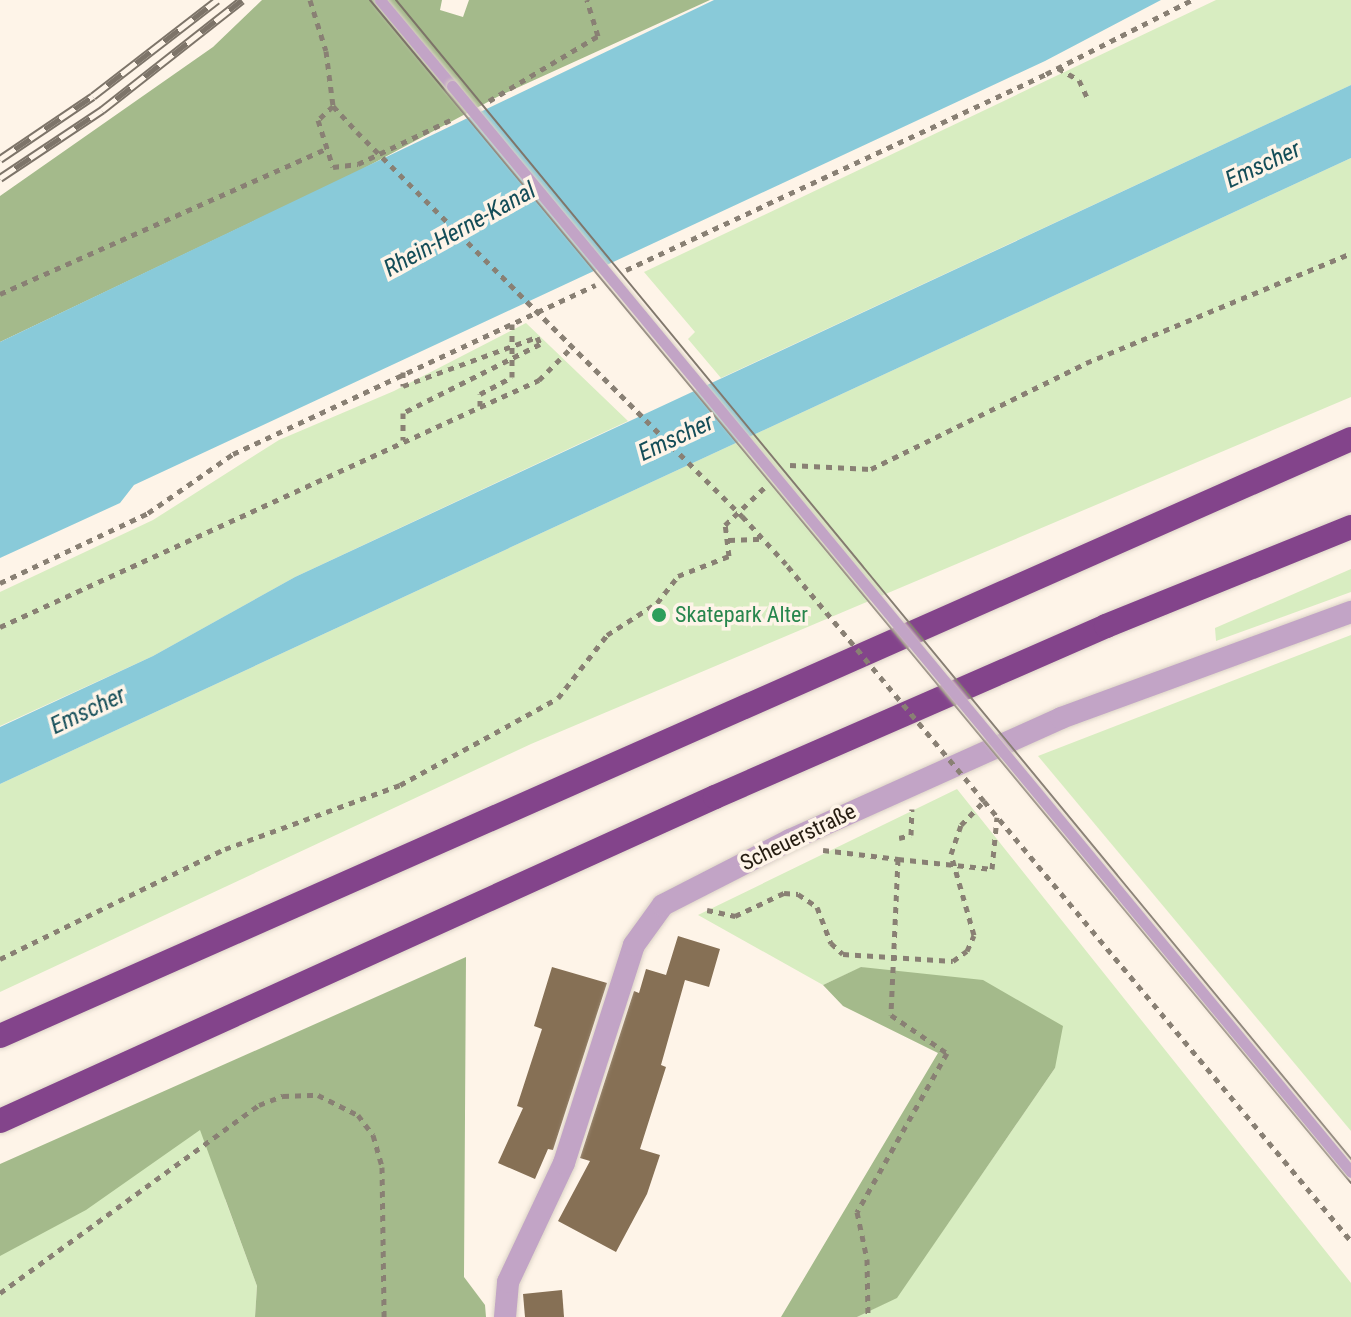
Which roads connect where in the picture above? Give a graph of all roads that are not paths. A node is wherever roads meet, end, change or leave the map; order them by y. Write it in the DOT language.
graph roads {
  1 [pos="380,0"];
  2 [pos="1351,439"];
  3 [pos="1351,527"];
  4 [pos="1351,612"];
  5 [pos="0,1036"];
  6 [pos="0,1121"];
  7 [pos="1351,1172"];
  8 [pos="505,1317"];
  1 -- 7 [label="lane, bridge"];
  2 -- 5 [label="highway"];
  3 -- 6 [label="highway"];
  4 -- 8 [label="street, Scheuerstraße"];
}
